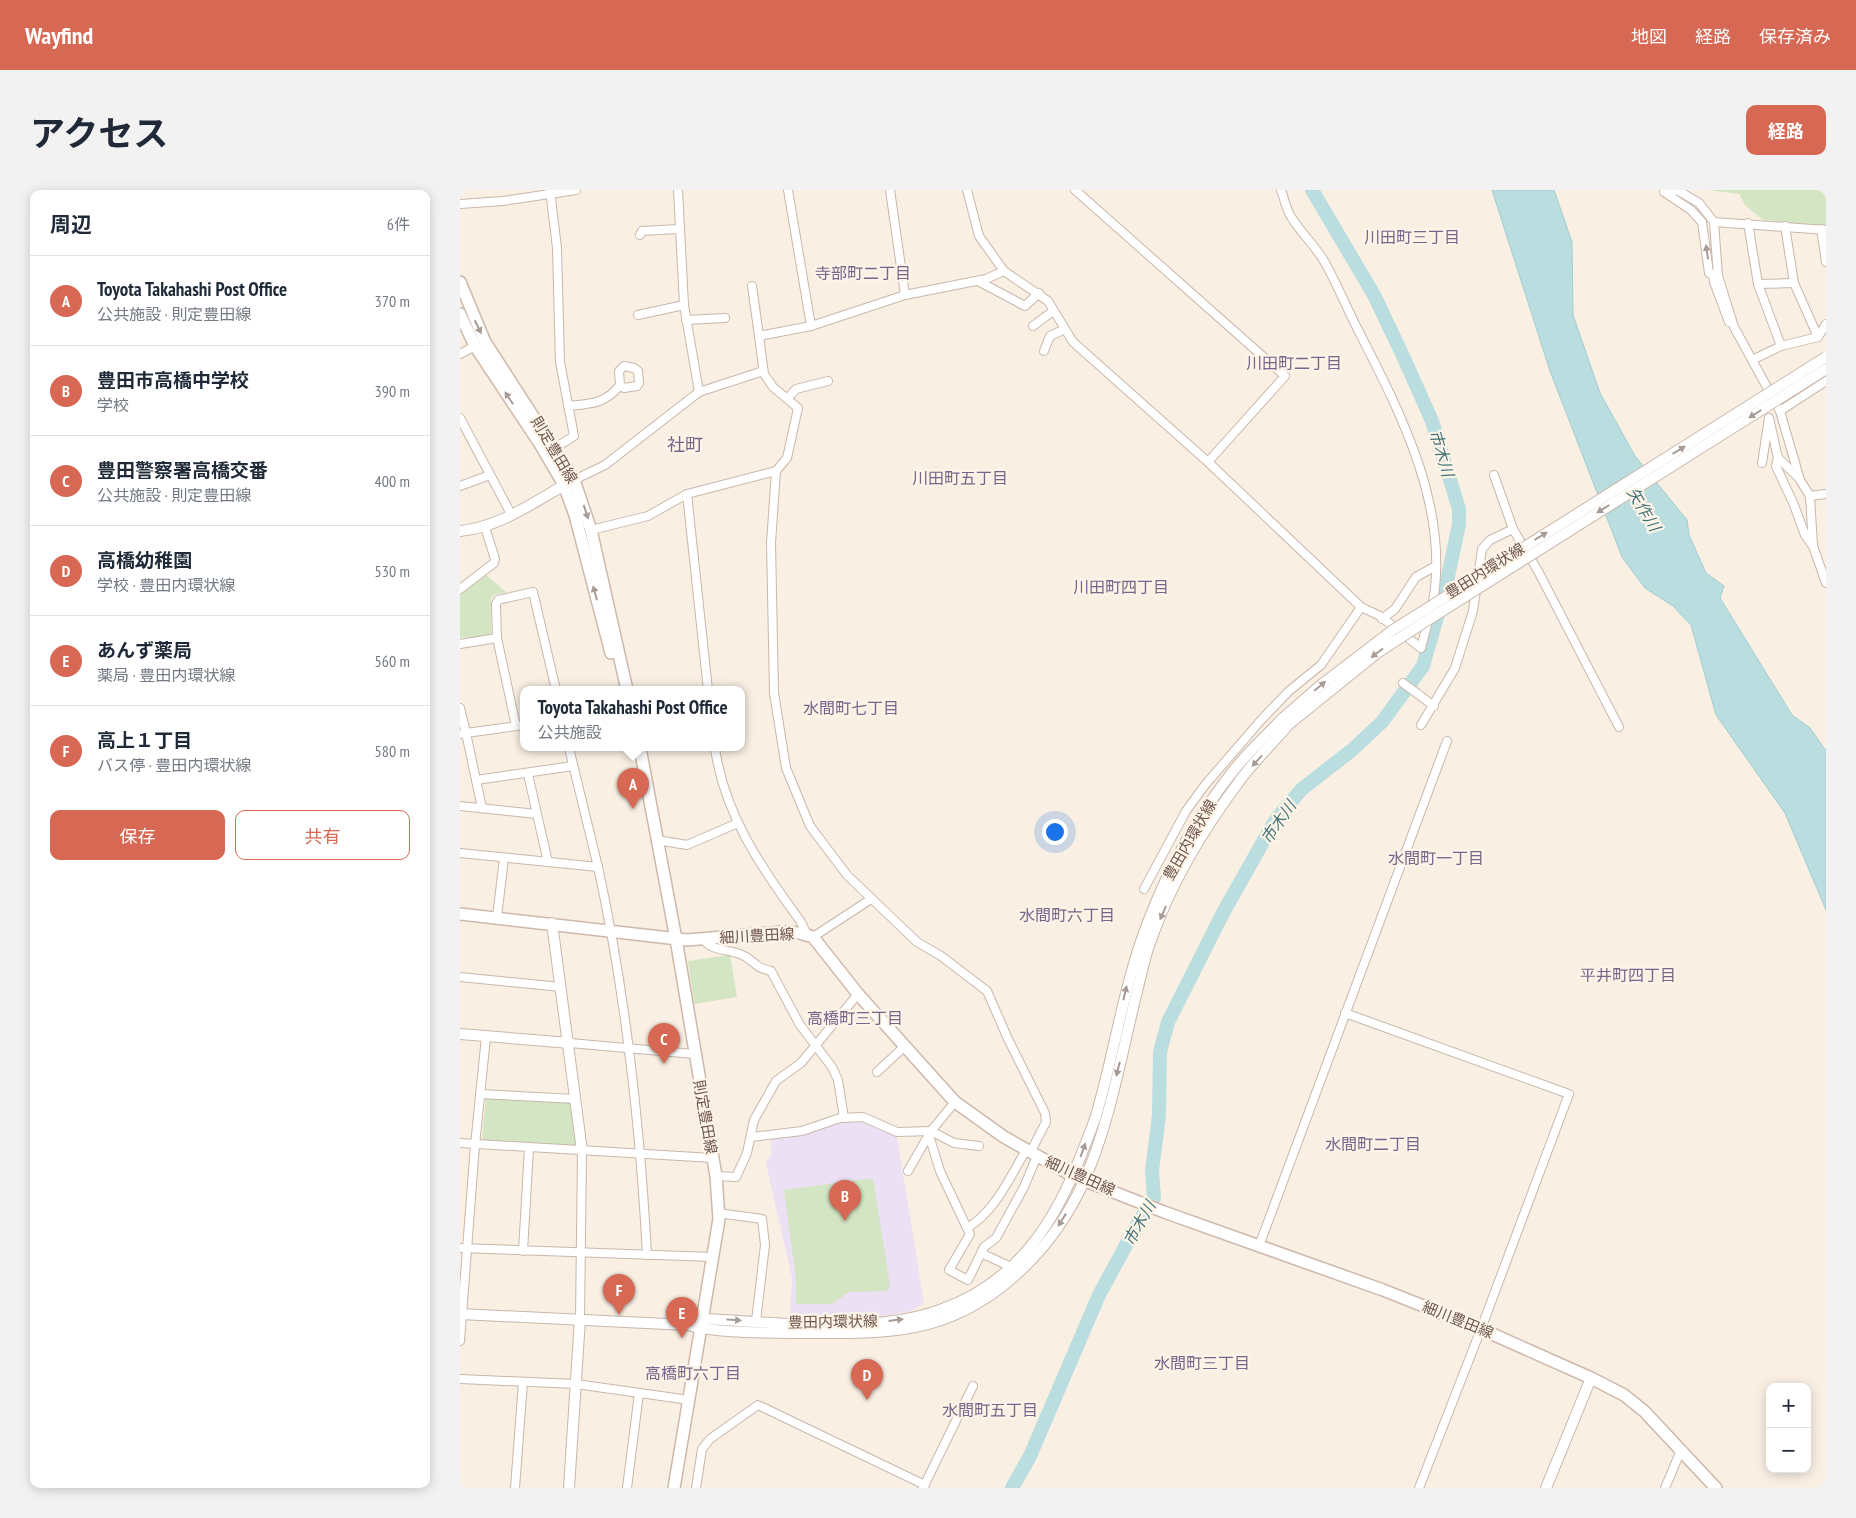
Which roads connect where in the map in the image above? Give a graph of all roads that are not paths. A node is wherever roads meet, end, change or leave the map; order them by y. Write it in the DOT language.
graph roads {
  1 [pos="576,190"];
  2 [pos="678,190"];
  3 [pos="788,190"];
  4 [pos="890,190"];
  5 [pos="967,190"];
  6 [pos="1075,190"];
  7 [pos="1281,190"];
  8 [pos="1666,191"];
  9 [pos="550,192"];
  10 [pos="460,204"];
  11 [pos="1714,222"];
  12 [pos="1748,223"];
  13 [pos="1785,226"];
  14 [pos="679,228"];
  15 [pos="1824,229"];
  16 [pos="640,235"];
  17 [pos="1826,262"];
  18 [pos="1004,271"];
  19 [pos="978,281"];
  20 [pos="460,282"];
  21 [pos="1794,283"];
  22 [pos="1758,284"];
  23 [pos="752,286"];
  24 [pos="1039,293"];
  25 [pos="905,295"];
  26 [pos="684,304"];
  27 [pos="1053,311"];
  28 [pos="460,314"];
  29 [pos="638,315"];
  30 [pos="725,318"];
  31 [pos="686,320"];
  32 [pos="1826,324"];
  33 [pos="811,326"];
  34 [pos="1033,326"];
  35 [pos="1734,327"];
  36 [pos="1064,330"];
  37 [pos="759,336"];
  38 [pos="1818,337"];
  39 [pos="475,346"];
  40 [pos="1781,346"];
  41 [pos="1044,351"];
  42 [pos="460,354"];
  43 [pos="1826,357"];
  44 [pos="1752,360"];
  45 [pos="1826,369"];
  46 [pos="763,371"];
  47 [pos="828,381"];
  48 [pos="1826,381"];
  49 [pos="620,385"];
  50 [pos="699,392"];
  51 [pos="788,398"];
  52 [pos="568,406"];
  53 [pos="1780,411"];
  54 [pos="460,418"];
  55 [pos="555,448"];
  56 [pos="1778,458"];
  57 [pos="1208,462"];
  58 [pos="1762,463"];
  59 [pos="776,471"];
  60 [pos="490,475"];
  61 [pos="1494,475"];
  62 [pos="1800,480"];
  63 [pos="569,483"];
  64 [pos="460,486"];
  65 [pos="687,494"];
  66 [pos="1826,494"];
  67 [pos="1810,496"];
  68 [pos="512,514"];
  69 [pos="485,527"];
  70 [pos="1513,529"];
  71 [pos="591,530"];
  72 [pos="460,531"];
  73 [pos="1813,546"];
  74 [pos="1436,566"];
  75 [pos="1826,583"];
  76 [pos="460,589"];
  77 [pos="1361,607"];
  78 [pos="1382,619"];
  79 [pos="497,638"];
  80 [pos="460,644"];
  81 [pos="1403,683"];
  82 [pos="555,686"];
  83 [pos="622,686"];
  84 [pos="626,686"];
  85 [pos="708,686"];
  86 [pos="1434,706"];
  87 [pos="460,708"];
  88 [pos="1286,721"];
  89 [pos="1421,725"];
  90 [pos="520,726"];
  91 [pos="1619,727"];
  92 [pos="463,734"];
  93 [pos="1447,741"];
  94 [pos="570,751"];
  95 [pos="641,751"];
  96 [pos="717,751"];
  97 [pos="573,766"];
  98 [pos="528,774"];
  99 [pos="476,780"];
  100 [pos="460,806"];
  101 [pos="482,808"];
  102 [pos="537,814"];
  103 [pos="738,823"];
  104 [pos="657,840"];
  105 [pos="460,852"];
  106 [pos="504,858"];
  107 [pos="548,862"];
  108 [pos="598,867"];
  109 [pos="1144,889"];
  110 [pos="871,899"];
  111 [pos="460,914"];
  112 [pos="497,917"];
  113 [pos="552,923"];
  114 [pos="612,931"];
  115 [pos="810,936"];
  116 [pos="676,939"];
  117 [pos="703,939"];
  118 [pos="460,977"];
  119 [pos="561,987"];
  120 [pos="858,994"];
  121 [pos="1345,1013"];
  122 [pos="460,1034"];
  123 [pos="486,1037"];
  124 [pos="570,1043"];
  125 [pos="817,1046"];
  126 [pos="904,1047"];
  127 [pos="628,1048"];
  128 [pos="694,1054"];
  129 [pos="877,1072"];
  130 [pos="480,1094"];
  131 [pos="576,1099"];
  132 [pos="955,1102"];
  133 [pos="844,1118"];
  134 [pos="930,1133"];
  135 [pos="751,1138"];
  136 [pos="460,1144"];
  137 [pos="475,1144"];
  138 [pos="979,1146"];
  139 [pos="530,1148"];
  140 [pos="582,1151"];
  141 [pos="1031,1153"];
  142 [pos="642,1154"];
  143 [pos="713,1158"];
  144 [pos="908,1171"];
  145 [pos="716,1176"];
  146 [pos="1079,1178"];
  147 [pos="718,1213"];
  148 [pos="967,1228"];
  149 [pos="1259,1246"];
  150 [pos="464,1248"];
  151 [pos="523,1251"];
  152 [pos="581,1253"];
  153 [pos="981,1253"];
  154 [pos="647,1255"];
  155 [pos="712,1257"];
  156 [pos="1011,1267"];
  157 [pos="461,1314"];
  158 [pos="580,1319"];
  159 [pos="756,1321"];
  160 [pos="703,1324"];
  161 [pos="1481,1329"];
  162 [pos="460,1342"];
  163 [pos="1591,1378"];
  164 [pos="460,1379"];
  165 [pos="524,1382"];
  166 [pos="576,1384"];
  167 [pos="972,1386"];
  168 [pos="640,1393"];
  169 [pos="689,1400"];
  170 [pos="1681,1450"];
  171 [pos="924,1486"];
  172 [pos="515,1488"];
  173 [pos="569,1488"];
  174 [pos="626,1488"];
  175 [pos="674,1488"];
  176 [pos="696,1488"];
  177 [pos="1419,1488"];
  178 [pos="1546,1488"];
  179 [pos="1665,1488"];
  180 [pos="1716,1488"];
  1 -- 9 [label="street"];
  2 -- 14 [label="street"];
  3 -- 33 [label="street"];
  4 -- 25 [label="street"];
  5 -- 18 [label="street"];
  6 -- 57 [label="street"];
  7 -- 74 [label="street"];
  8 -- 11 [label="street"];
  35 -- 8 [label="street, one-way"];
  9 -- 10 [label="street"];
  9 -- 52 [label="street"];
  11 -- 12 [label="street"];
  11 -- 35 [label="street"];
  12 -- 13 [label="street"];
  12 -- 22 [label="street"];
  13 -- 15 [label="street"];
  13 -- 21 [label="street"];
  14 -- 16 [label="street"];
  14 -- 26 [label="street"];
  15 -- 17 [label="street"];
  18 -- 19 [label="street"];
  18 -- 24 [label="street"];
  19 -- 24 [label="street"];
  19 -- 25 [label="street"];
  20 -- 55 [label="main road, 則定豊田線, one-way"];
  21 -- 22 [label="street"];
  21 -- 38 [label="street"];
  22 -- 40 [label="street"];
  23 -- 37 [label="street"];
  24 -- 27 [label="street"];
  25 -- 33 [label="street"];
  26 -- 29 [label="street"];
  26 -- 31 [label="street"];
  27 -- 34 [label="street"];
  27 -- 36 [label="street"];
  28 -- 39 [label="main road, 則定豊田線"];
  30 -- 31 [label="street"];
  31 -- 50 [label="street"];
  32 -- 38 [label="street"];
  33 -- 37 [label="street"];
  35 -- 44 [label="street"];
  36 -- 41 [label="street"];
  36 -- 57 [label="street"];
  37 -- 46 [label="street"];
  38 -- 40 [label="street"];
  39 -- 42 [label="street"];
  63 -- 39 [label="main road, 則定豊田線, one-way"];
  40 -- 44 [label="street"];
  88 -- 43 [label="street, 豊田内環状線, one-way, bridge"];
  44 -- 53 [label="street"];
  45 -- 88 [label="street, 豊田内環状線, one-way, bridge"];
  46 -- 50 [label="street"];
  46 -- 51 [label="street"];
  47 -- 51 [label="street"];
  48 -- 53 [label="street"];
  49 -- 52 [label="street"];
  50 -- 63 [label="street"];
  51 -- 59 [label="street"];
  52 -- 55 [label="street"];
  53 -- 62 [label="street"];
  54 -- 60 [label="street"];
  55 -- 63 [label="main road, 則定豊田線"];
  56 -- 58 [label="street"];
  56 -- 62 [label="street"];
  56 -- 73 [label="street"];
  57 -- 77 [label="street"];
  59 -- 65 [label="street"];
  59 -- 110 [label="street"];
  60 -- 64 [label="street"];
  60 -- 68 [label="street"];
  61 -- 70 [label="street"];
  62 -- 67 [label="street"];
  63 -- 68 [label="street"];
  63 -- 71 [label="main road, 則定豊田線, one-way"];
  83 -- 63 [label="main road, 則定豊田線, one-way"];
  65 -- 71 [label="street"];
  65 -- 85 [label="street"];
  66 -- 67 [label="street"];
  67 -- 73 [label="street"];
  68 -- 69 [label="street"];
  69 -- 72 [label="street"];
  69 -- 76 [label="street"];
  70 -- 86 [label="street"];
  70 -- 91 [label="street"];
  71 -- 84 [label="main road, 則定豊田線"];
  73 -- 75 [label="street"];
  74 -- 78 [label="street"];
  74 -- 78 [label="street"];
  77 -- 78 [label="street"];
  77 -- 109 [label="street"];
  79 -- 80 [label="street"];
  79 -- 82 [label="street"];
  79 -- 90 [label="street"];
  81 -- 86 [label="street"];
  86 -- 89 [label="street"];
  87 -- 92 [label="street"];
  88 -- 146 [label="street, 豊田内環状線"];
  90 -- 92 [label="street"];
  92 -- 99 [label="street"];
  93 -- 121 [label="street"];
  94 -- 97 [label="street"];
  95 -- 104 [label="main road, 則定豊田線"];
  96 -- 103 [label="street"];
  97 -- 98 [label="street"];
  97 -- 108 [label="street"];
  98 -- 99 [label="street"];
  98 -- 102 [label="street"];
  99 -- 101 [label="street"];
  100 -- 101 [label="street"];
  101 -- 102 [label="street"];
  102 -- 107 [label="street"];
  103 -- 104 [label="street"];
  103 -- 115 [label="street"];
  104 -- 116 [label="main road, 則定豊田線"];
  105 -- 106 [label="street"];
  106 -- 107 [label="street"];
  106 -- 112 [label="street"];
  107 -- 108 [label="street"];
  108 -- 114 [label="street"];
  110 -- 115 [label="street"];
  110 -- 141 [label="street"];
  111 -- 112 [label="main road, 細川豊田線"];
  112 -- 113 [label="main road, 細川豊田線"];
  113 -- 114 [label="main road, 細川豊田線"];
  113 -- 119 [label="street"];
  114 -- 116 [label="main road, 細川豊田線"];
  114 -- 127 [label="street"];
  115 -- 117 [label="main road, 細川豊田線"];
  115 -- 120 [label="main road, 細川豊田線"];
  116 -- 117 [label="main road, 細川豊田線"];
  116 -- 128 [label="main road, 則定豊田線"];
  117 -- 125 [label="street"];
  118 -- 119 [label="street"];
  119 -- 124 [label="street"];
  120 -- 125 [label="street"];
  120 -- 126 [label="main road, 細川豊田線"];
  121 -- 149 [label="street"];
  121 -- 161 [label="street"];
  122 -- 123 [label="street"];
  123 -- 124 [label="street"];
  123 -- 130 [label="street"];
  124 -- 127 [label="street"];
  124 -- 131 [label="street"];
  125 -- 133 [label="street"];
  125 -- 135 [label="street"];
  126 -- 129 [label="street"];
  126 -- 132 [label="main road, 細川豊田線"];
  127 -- 128 [label="street"];
  127 -- 142 [label="street"];
  128 -- 143 [label="main road, 則定豊田線"];
  130 -- 131 [label="street"];
  130 -- 137 [label="street"];
  131 -- 140 [label="street"];
  132 -- 134 [label="street"];
  132 -- 141 [label="main road, 細川豊田線"];
  133 -- 134 [label="street"];
  133 -- 135 [label="street"];
  134 -- 138 [label="street"];
  134 -- 144 [label="street"];
  134 -- 148 [label="street"];
  135 -- 145 [label="street"];
  136 -- 137 [label="street"];
  137 -- 139 [label="street"];
  137 -- 150 [label="street"];
  139 -- 140 [label="street"];
  139 -- 151 [label="street"];
  140 -- 142 [label="street"];
  140 -- 152 [label="street"];
  141 -- 146 [label="main road, 細川豊田線"];
  141 -- 148 [label="street"];
  141 -- 153 [label="street"];
  142 -- 143 [label="street"];
  142 -- 154 [label="street"];
  143 -- 145 [label="main road, 則定豊田線"];
  145 -- 147 [label="main road, 則定豊田線"];
  146 -- 149 [label="main road, 細川豊田線"];
  146 -- 156 [label="street, 豊田内環状線"];
  146 -- 160 [label="street, 豊田内環状線, one-way"];
  147 -- 155 [label="main road, 則定豊田線"];
  147 -- 159 [label="street"];
  148 -- 153 [label="street"];
  149 -- 161 [label="main road, 細川豊田線"];
  150 -- 151 [label="street"];
  150 -- 157 [label="street"];
  151 -- 152 [label="street"];
  152 -- 154 [label="street"];
  152 -- 158 [label="street"];
  153 -- 156 [label="street"];
  154 -- 155 [label="street"];
  155 -- 160 [label="main road, 則定豊田線"];
  159 -- 156 [label="street, 豊田内環状線, one-way"];
  157 -- 158 [label="street, 豊田内環状線"];
  157 -- 162 [label="street"];
  158 -- 160 [label="street, 豊田内環状線"];
  158 -- 166 [label="street"];
  160 -- 159 [label="street, 豊田内環状線, one-way"];
  160 -- 169 [label="main road, 則定豊田線"];
  161 -- 163 [label="main road, 細川豊田線"];
  161 -- 177 [label="street"];
  163 -- 170 [label="main road, 細川豊田線"];
  163 -- 178 [label="street"];
  164 -- 165 [label="street"];
  165 -- 166 [label="street"];
  165 -- 172 [label="street"];
  166 -- 168 [label="street"];
  166 -- 173 [label="street"];
  167 -- 171 [label="street"];
  168 -- 169 [label="street"];
  168 -- 174 [label="street"];
  169 -- 175 [label="main road, 則定豊田線"];
  170 -- 179 [label="street"];
  170 -- 180 [label="main road, 細川豊田線"];
  171 -- 176 [label="street"];
}
